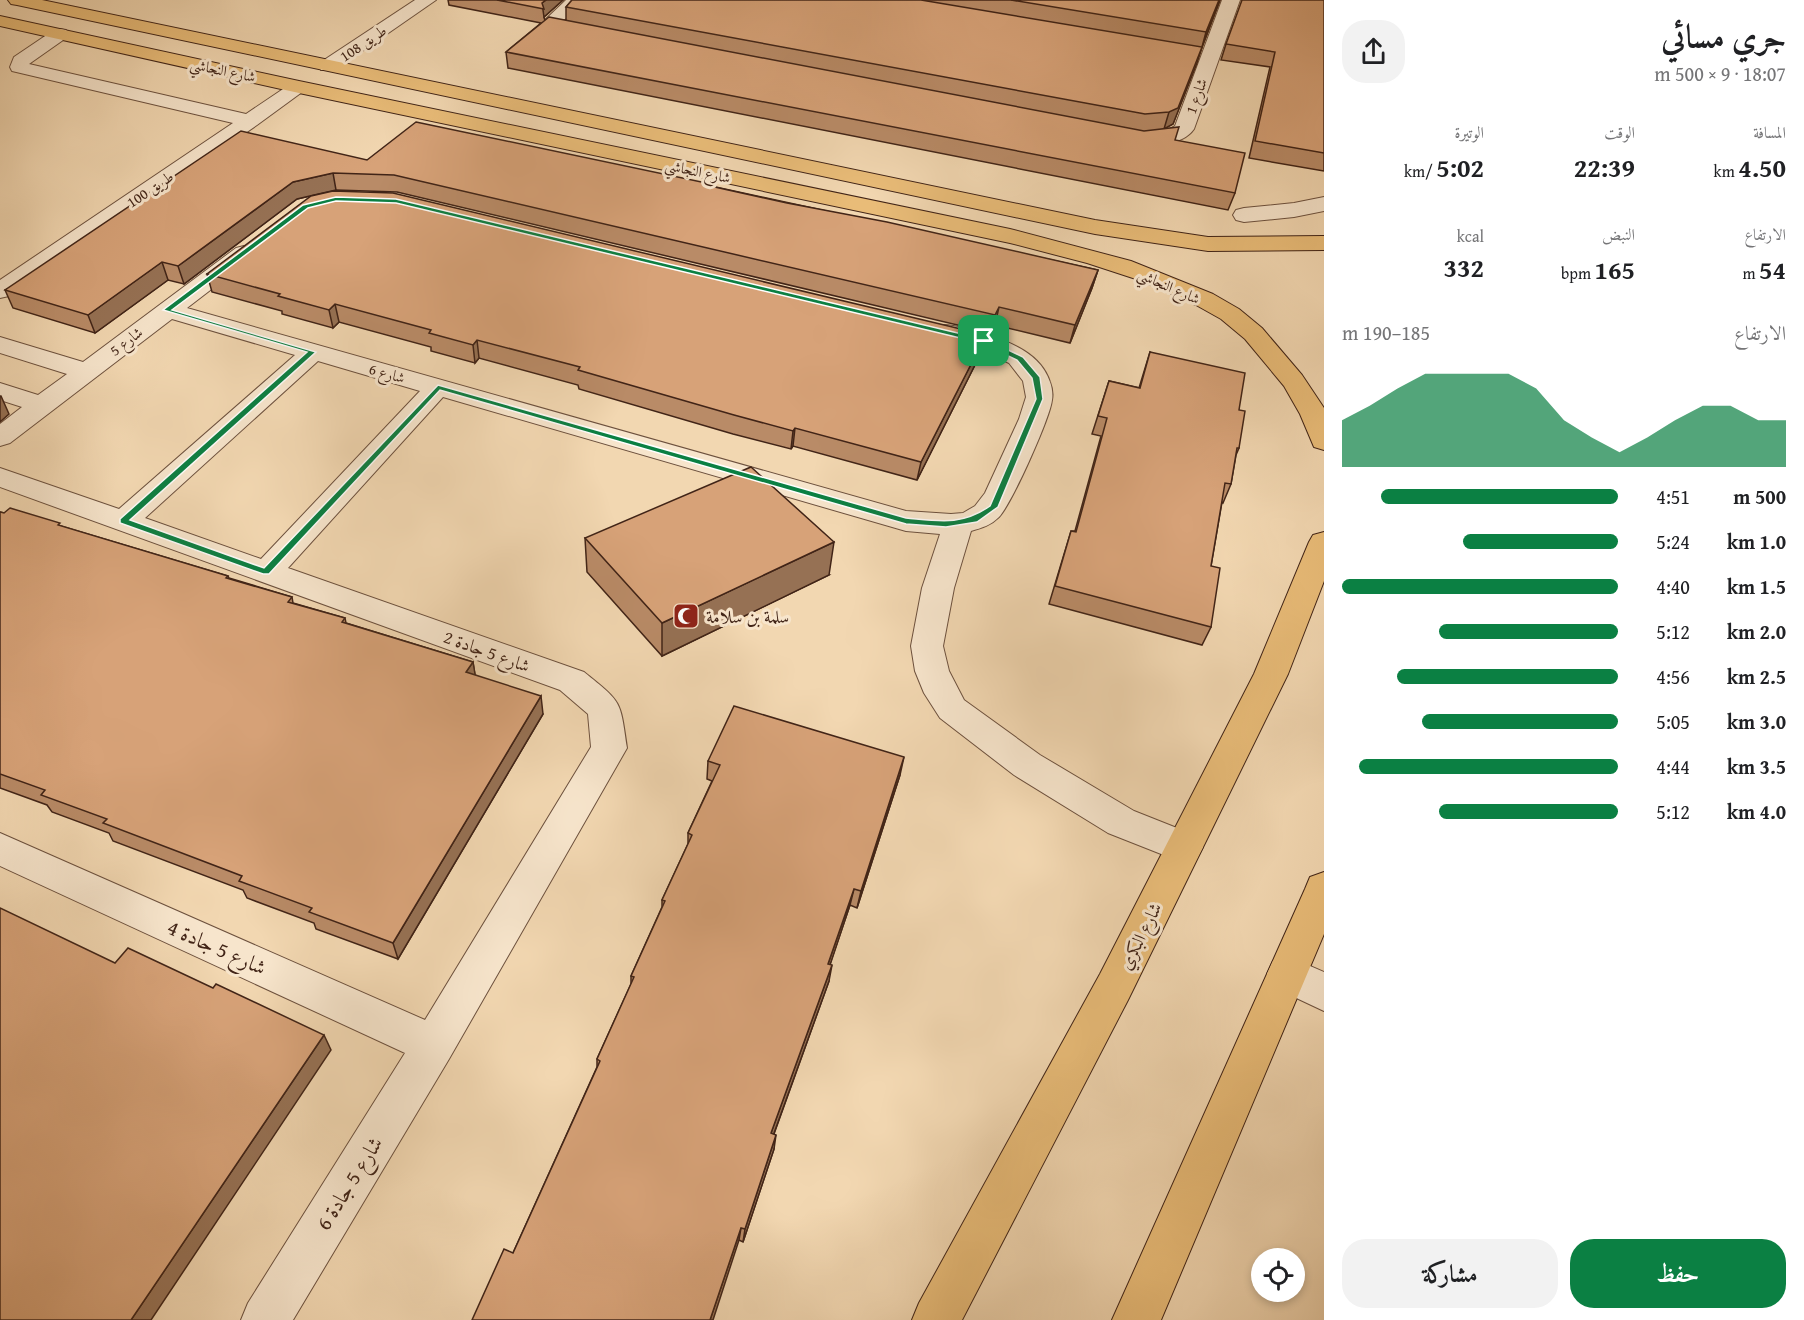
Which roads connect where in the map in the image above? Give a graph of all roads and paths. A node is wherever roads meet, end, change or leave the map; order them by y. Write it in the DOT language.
graph roads {
  1 [pos="18,0"];
  2 [pos="427,0"];
  3 [pos="576,0"];
  4 [pos="1231,0"];
  5 [pos="0,21"];
  6 [pos="60,34"];
  7 [pos="606,38"];
  8 [pos="1187,53"];
  9 [pos="1210,57"];
  10 [pos="328,66"];
  11 [pos="299,87"];
  12 [pos="250,121"];
  13 [pos="1117,135"];
  14 [pos="736,152"];
  15 [pos="713,174"];
  16 [pos="1324,204"];
  17 [pos="1244,215"];
  18 [pos="259,241"];
  19 [pos="1324,243"];
  20 [pos="0,291"];
  21 [pos="167,310"];
  22 [pos="915,325"];
  23 [pos="0,345"];
  24 [pos="313,352"];
  25 [pos="85,371"];
  26 [pos="438,387"];
  27 [pos="0,391"];
  28 [pos="41,405"];
  29 [pos="0,436"];
  30 [pos="1324,441"];
  31 [pos="0,477"];
  32 [pos="123,521"];
  33 [pos="959,522"];
  34 [pos="1324,542"];
  35 [pos="266,572"];
  36 [pos="1184,847"];
  37 [pos="0,849"];
  38 [pos="1324,889"];
  39 [pos="1305,983"];
  40 [pos="434,1045"];
  41 [pos="265,1320"];
  42 [pos="936,1320"];
  43 [pos="1136,1320"];
  1 -- 10 [label="main road, شارع النجاشي"];
  2 -- 10 [label="street, طريق 108"];
  3 -- 7 [label="street"];
  4 -- 9 [label="street, شارع 1"];
  5 -- 6 [label="main road, شارع النجاشي"];
  6 -- 11 [label="main road, شارع النجاشي"];
  6 -- 12 [label="street"];
  8 -- 9 [label="street"];
  9 -- 13 [label="street, شارع 1"];
  10 -- 14 [label="main road, شارع النجاشي"];
  11 -- 12 [label="street, طريق 100"];
  11 -- 15 [label="main road, شارع النجاشي"];
  12 -- 20 [label="street, طريق 100"];
  14 -- 15 [label="main road"];
  14 -- 19 [label="main road, شارع النجاشي"];
  15 -- 30 [label="main road, شارع النجاشي"];
  16 -- 17 [label="street"];
  18 -- 21 [label="street"];
  21 -- 24 [label="street, شارع 6"];
  21 -- 25 [label="street, شارع 5"];
  22 -- 33 [label="street, شارع 6"];
  23 -- 25 [label="street"];
  24 -- 26 [label="street, شارع 6"];
  24 -- 32 [label="street"];
  25 -- 28 [label="street, شارع 5"];
  26 -- 33 [label="street, شارع 6"];
  26 -- 35 [label="street"];
  27 -- 28 [label="street"];
  28 -- 29 [label="street, شارع 5"];
  31 -- 32 [label="street, شارع 5 جادة 2"];
  32 -- 35 [label="street, شارع 5 جادة 2"];
  33 -- 36 [label="street"];
  34 -- 36 [label="main road, شارع البكري"];
  35 -- 40 [label="street, شارع 5 جادة 2"];
  36 -- 42 [label="main road, شارع البكري"];
  37 -- 40 [label="street, شارع 5 جادة 4"];
  38 -- 39 [label="main road"];
  39 -- 43 [label="main road"];
  40 -- 41 [label="street, شارع 5 جادة 6"];
}
